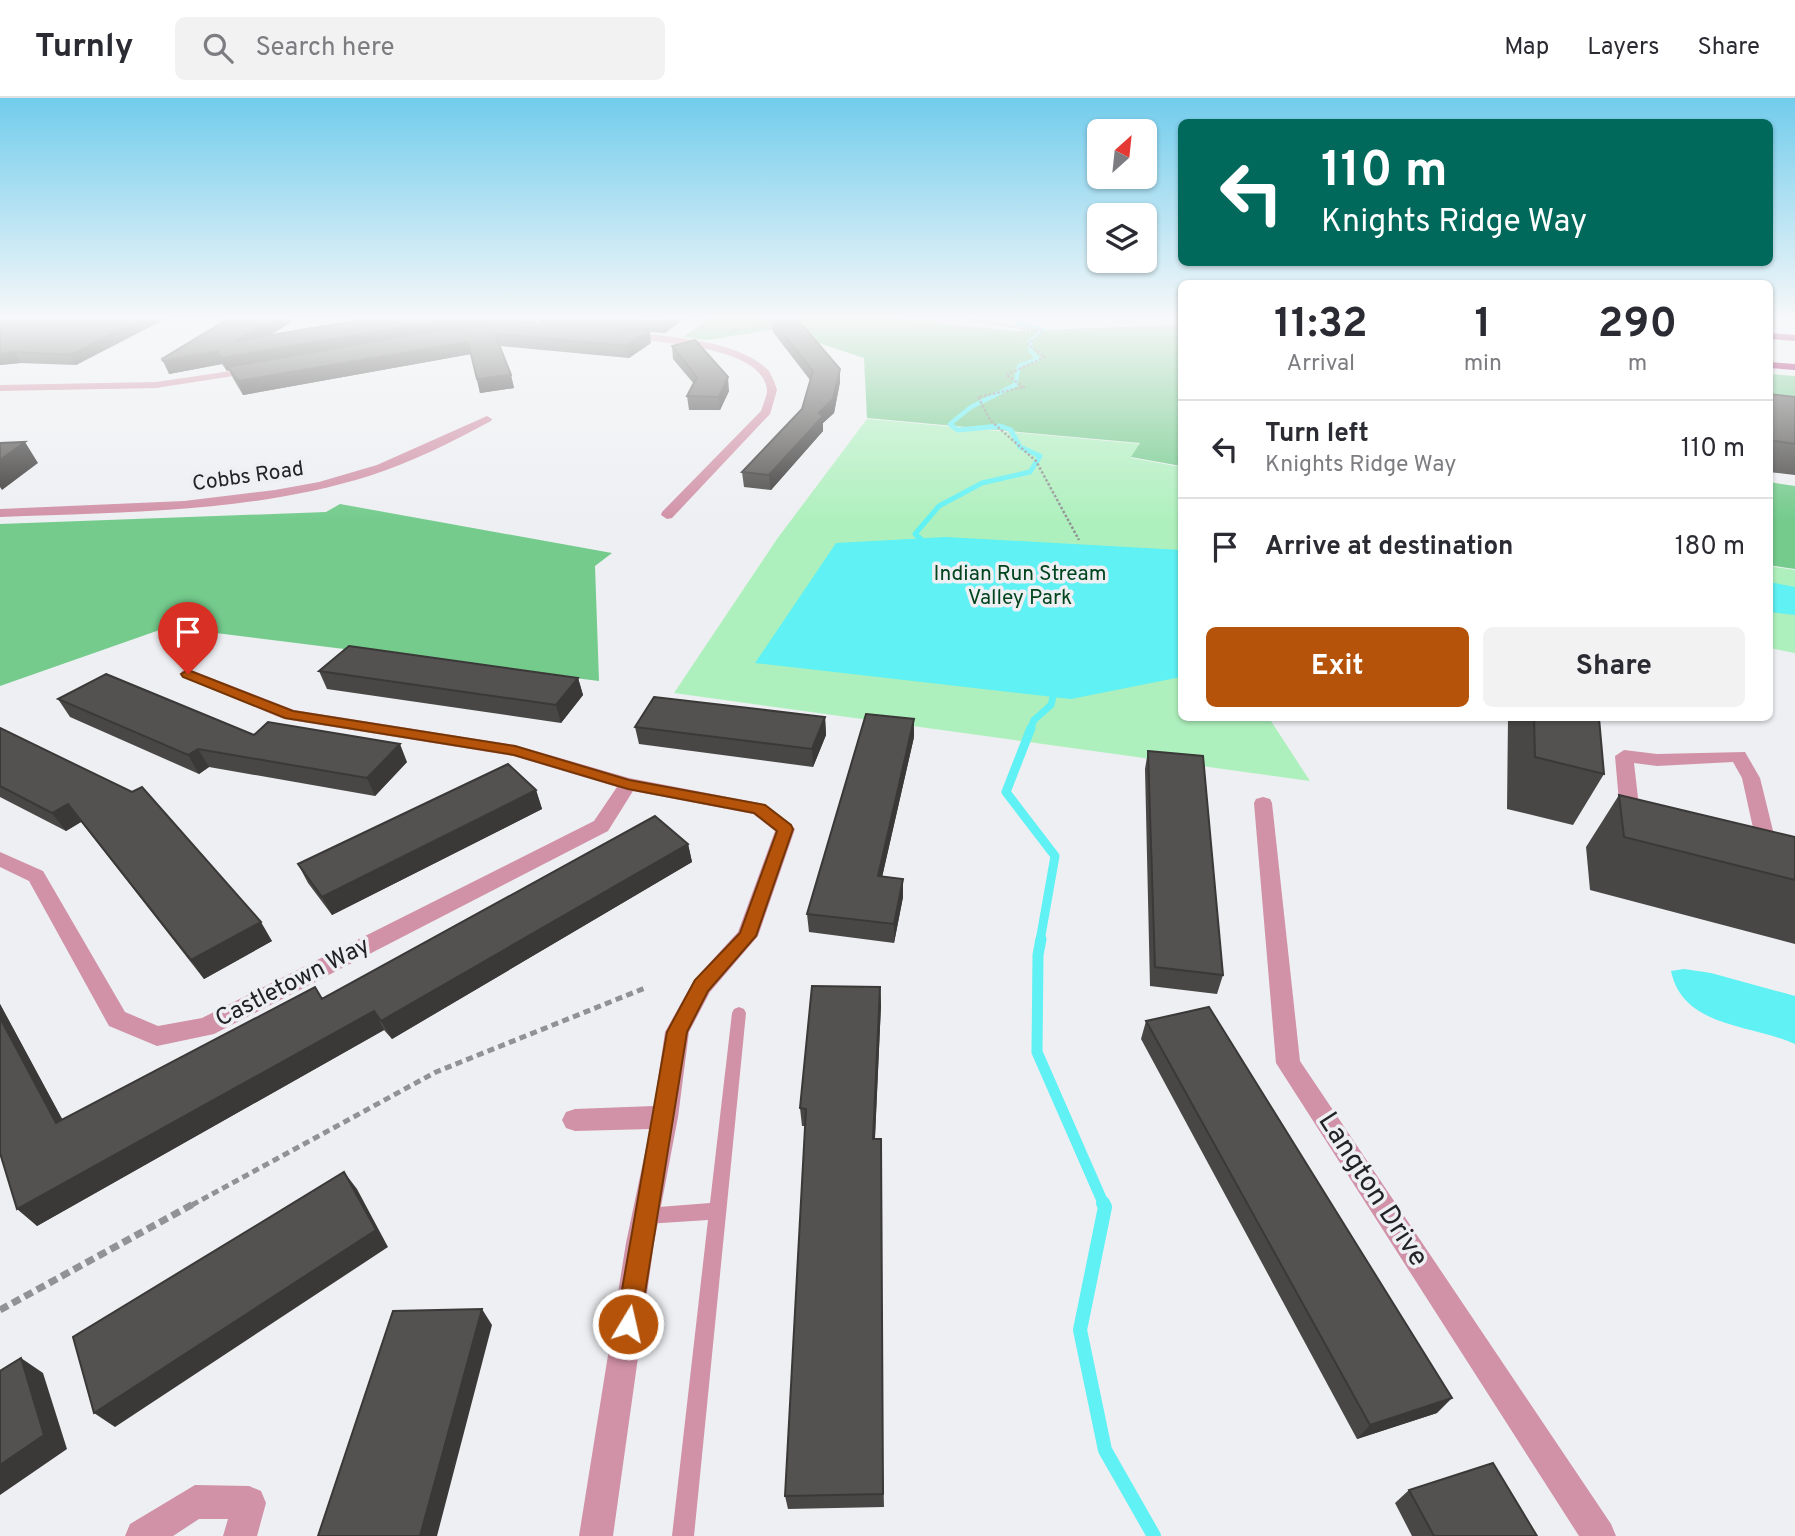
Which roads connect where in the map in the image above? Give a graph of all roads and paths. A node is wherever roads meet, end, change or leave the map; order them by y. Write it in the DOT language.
graph roads {
  1 [pos="138,386"];
  2 [pos="771,386"];
  3 [pos="1023,386"];
  4 [pos="0,388"];
  5 [pos="488,419"];
  6 [pos="0,513"];
  7 [pos="667,515"];
  8 [pos="1079,540"];
  9 [pos="188,674"];
  10 [pos="628,785"];
  11 [pos="1263,803"];
  12 [pos="1643,831"];
  13 [pos="1748,855"];
  14 [pos="0,859"];
  15 [pos="645,988"];
  16 [pos="739,1013"];
  17 [pos="665,1117"];
  18 [pos="575,1120"];
  19 [pos="718,1211"];
  20 [pos="646,1216"];
  21 [pos="0,1310"];
  22 [pos="142,1536"];
  23 [pos="240,1536"];
  24 [pos="596,1536"];
  25 [pos="683,1536"];
  26 [pos="1599,1536"];
  1 -- 4 [label="street"];
  2 -- 7 [label="street"];
  3 -- 8 [label="path"];
  5 -- 6 [label="street, Cobbs Road"];
  9 -- 10 [label="street"];
  10 -- 14 [label="street, Castletown Way"];
  10 -- 17 [label="street"];
  11 -- 26 [label="street, Langton Drive"];
  12 -- 13 [label="street"];
  15 -- 21 [label="path"];
  16 -- 19 [label="lane"];
  17 -- 18 [label="street"];
  17 -- 20 [label="street"];
  19 -- 20 [label="lane"];
  19 -- 25 [label="lane"];
  20 -- 24 [label="street"];
  22 -- 23 [label="street"];
}
